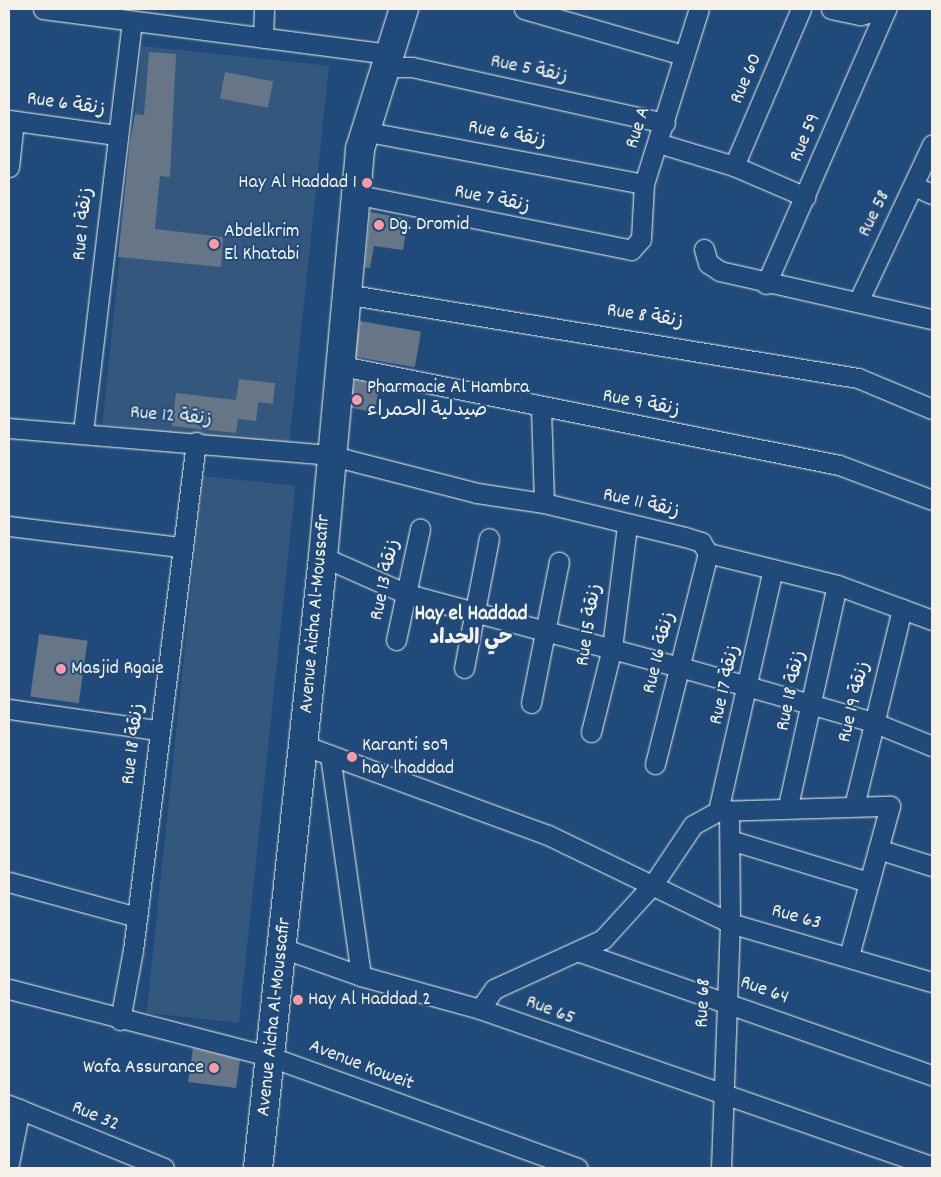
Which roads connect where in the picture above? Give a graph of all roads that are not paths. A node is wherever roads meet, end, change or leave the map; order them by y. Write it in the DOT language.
graph roads {
  1 [pos="43,9"];
  2 [pos="264,9"];
  3 [pos="390,9"];
  4 [pos="404,9"];
  5 [pos="524,9"];
  6 [pos="699,9"];
  7 [pos="802,9"];
  8 [pos="831,9"];
  9 [pos="886,9"];
  10 [pos="132,21"];
  11 [pos="263,38"];
  12 [pos="683,56"];
  13 [pos="385,59"];
  14 [pos="11,120"];
  15 [pos="665,123"];
  16 [pos="363,131"];
  17 [pos="116,135"];
  18 [pos="658,142"];
  19 [pos="932,145"];
  20 [pos="734,166"];
  21 [pos="9,167"];
  22 [pos="644,184"];
  23 [pos="914,186"];
  24 [pos="354,194"];
  25 [pos="932,194"];
  26 [pos="806,197"];
  27 [pos="704,249"];
  28 [pos="621,250"];
  29 [pos="766,284"];
  30 [pos="345,294"];
  31 [pos="858,302"];
  32 [pos="932,319"];
  33 [pos="337,365"];
  34 [pos="541,407"];
  35 [pos="932,409"];
  36 [pos="9,428"];
  37 [pos="83,432"];
  38 [pos="196,442"];
  39 [pos="329,455"];
  40 [pos="932,500"];
  41 [pos="544,503"];
  42 [pos="627,525"];
  43 [pos="9,526"];
  44 [pos="420,529"];
  45 [pos="489,538"];
  46 [pos="181,547"];
  47 [pos="708,553"];
  48 [pos="323,557"];
  49 [pos="559,562"];
  50 [pos="773,569"];
  51 [pos="837,585"];
  52 [pos="407,594"];
  53 [pos="902,609"];
  54 [pos="475,612"];
  55 [pos="932,620"];
  56 [pos="546,630"];
  57 [pos="396,640"];
  58 [pos="612,648"];
  59 [pos="680,667"];
  60 [pos="464,668"];
  61 [pos="750,687"];
  62 [pos="531,703"];
  63 [pos="813,705"];
  64 [pos="9,710"];
  65 [pos="873,722"];
  66 [pos="157,730"];
  67 [pos="590,732"];
  68 [pos="303,745"];
  69 [pos="932,746"];
  70 [pos="330,755"];
  71 [pos="655,764"];
  72 [pos="788,806"];
  73 [pos="854,806"];
  74 [pos="724,811"];
  75 [pos="730,840"];
  76 [pos="878,849"];
  77 [pos="932,866"];
  78 [pos="9,882"];
  79 [pos="868,882"];
  80 [pos="654,883"];
  81 [pos="137,917"];
  82 [pos="730,923"];
  83 [pos="282,948"];
  84 [pos="580,952"];
  85 [pos="849,956"];
  86 [pos="361,976"];
  87 [pos="932,982"];
  88 [pos="9,989"];
  89 [pos="726,1001"];
  90 [pos="480,1009"];
  91 [pos="120,1020"];
  92 [pos="271,1057"];
  93 [pos="932,1074"];
  94 [pos="722,1093"];
  95 [pos="14,1107"];
  96 [pos="122,1161"];
  97 [pos="9,1163"];
  98 [pos="932,1167"];
  99 [pos="164,1168"];
  100 [pos="258,1168"];
  101 [pos="577,1168"];
  102 [pos="722,1168"];
  1 -- 10 [label="street, Rue 5 زنقة"];
  2 -- 11 [label="street"];
  3 -- 13 [label="street, Avenue Aicha Al-Moussafir"];
  4 -- 13 [label="street, Avenue Aicha Al-Moussafir"];
  5 -- 12 [label="street"];
  6 -- 12 [label="street, Rue A"];
  7 -- 20 [label="street, Rue 60"];
  8 -- 9 [label="street"];
  9 -- 26 [label="street, Rue 59"];
  10 -- 11 [label="street, Rue 5 زنقة"];
  10 -- 17 [label="street, Rue 1 زنقة"];
  11 -- 13 [label="street, Rue 5 زنقة"];
  12 -- 15 [label="street, Rue A"];
  13 -- 15 [label="street, Rue 5 زنقة"];
  13 -- 16 [label="street, Avenue Aicha Al-Moussafir"];
  14 -- 17 [label="street, Rue 6 زنقة"];
  14 -- 21 [label="street"];
  15 -- 18 [label="street, Rue A"];
  16 -- 22 [label="street, Rue 6 زنقة"];
  16 -- 24 [label="street, Avenue Aicha Al-Moussafir"];
  17 -- 37 [label="street, Rue 1 زنقة"];
  18 -- 20 [label="street"];
  18 -- 22 [label="street, Rue A"];
  19 -- 23 [label="street, Rue 58"];
  20 -- 26 [label="street"];
  22 -- 28 [label="street, Rue A"];
  23 -- 25 [label="street"];
  23 -- 31 [label="street, Rue 58"];
  24 -- 28 [label="street, Rue 7 زنقة"];
  24 -- 30 [label="street, Avenue Aicha Al-Moussafir"];
  26 -- 29 [label="street, Rue 59"];
  27 -- 29 [label="street"];
  29 -- 31 [label="street"];
  30 -- 33 [label="street, Avenue Aicha Al-Moussafir"];
  30 -- 35 [label="street, Rue 8 زنقة"];
  31 -- 32 [label="street"];
  33 -- 34 [label="street, Rue 9 زنقة"];
  33 -- 39 [label="street, Avenue Aicha Al-Moussafir"];
  34 -- 40 [label="street, Rue 9 زنقة"];
  34 -- 41 [label="street"];
  36 -- 37 [label="street, Rue 12 زنقة"];
  37 -- 38 [label="street, Rue 12 زنقة"];
  38 -- 39 [label="street, Rue 12 زنقة"];
  38 -- 46 [label="street, Rue 18 زنقة"];
  39 -- 41 [label="street, Rue 11 زنقة"];
  39 -- 48 [label="street, Avenue Aicha Al-Moussafir"];
  41 -- 42 [label="street, Rue 11 زنقة"];
  42 -- 47 [label="street, Rue 11 زنقة"];
  42 -- 58 [label="street, Rue 15 زنقة"];
  43 -- 46 [label="street"];
  44 -- 52 [label="street, Rue 13 زنقة"];
  45 -- 54 [label="street"];
  46 -- 66 [label="street, Rue 18 زنقة"];
  47 -- 50 [label="street, Rue 11 زنقة"];
  47 -- 59 [label="street, Rue 16 زنقة"];
  48 -- 52 [label="street"];
  48 -- 68 [label="street, Avenue Aicha Al-Moussafir"];
  49 -- 56 [label="street"];
  50 -- 51 [label="street, Rue 11 زنقة"];
  50 -- 61 [label="street, Rue 17 زنقة"];
  51 -- 53 [label="street, Rue 11 زنقة"];
  51 -- 63 [label="street, Rue 18 زنقة"];
  52 -- 54 [label="street"];
  52 -- 57 [label="street, Rue 13 زنقة"];
  53 -- 55 [label="street, Rue 11 زنقة"];
  53 -- 65 [label="street, Rue 19 زنقة"];
  54 -- 56 [label="street"];
  54 -- 60 [label="street"];
  56 -- 58 [label="street"];
  56 -- 62 [label="street"];
  58 -- 59 [label="street"];
  58 -- 67 [label="street, Rue 15 زنقة"];
  59 -- 61 [label="street"];
  59 -- 71 [label="street, Rue 16 زنقة"];
  61 -- 63 [label="street"];
  61 -- 74 [label="street, Rue 17 زنقة"];
  63 -- 65 [label="street"];
  63 -- 72 [label="street, Rue 18 زنقة"];
  64 -- 66 [label="street"];
  65 -- 69 [label="street"];
  65 -- 73 [label="street, Rue 19 زنقة"];
  66 -- 81 [label="street, Rue 18 زنقة"];
  68 -- 70 [label="street, Rue 63"];
  68 -- 83 [label="street, Avenue Aicha Al-Moussafir"];
  70 -- 80 [label="street, Rue 63"];
  70 -- 86 [label="street"];
  72 -- 73 [label="street"];
  72 -- 74 [label="street"];
  73 -- 76 [label="street"];
  74 -- 75 [label="street, Rue 17 زنقة"];
  74 -- 80 [label="street"];
  75 -- 79 [label="street"];
  75 -- 82 [label="street, Rue 68"];
  76 -- 77 [label="street"];
  76 -- 79 [label="street"];
  78 -- 81 [label="street"];
  79 -- 85 [label="street"];
  80 -- 82 [label="street, Rue 63"];
  80 -- 84 [label="street"];
  81 -- 91 [label="street, Rue 18 زنقة"];
  82 -- 85 [label="street, Rue 63"];
  82 -- 89 [label="street, Rue 68"];
  83 -- 86 [label="street, Rue 65"];
  83 -- 92 [label="street, Avenue Aicha Al-Moussafir"];
  84 -- 89 [label="street, Rue 64"];
  84 -- 90 [label="street"];
  85 -- 87 [label="street, Rue 63"];
  86 -- 90 [label="street, Rue 65"];
  88 -- 91 [label="street, Avenue Koweit"];
  89 -- 93 [label="street, Rue 64"];
  89 -- 94 [label="street, Rue 68"];
  90 -- 94 [label="street, Rue 65"];
  91 -- 92 [label="street, Avenue Koweit"];
  92 -- 100 [label="street, Avenue Aicha Al-Moussafir"];
  92 -- 101 [label="street, Avenue Koweit"];
  94 -- 98 [label="street, Rue 65"];
  94 -- 102 [label="street, Rue 68"];
  95 -- 96 [label="street, Rue 32"];
  95 -- 97 [label="street"];
  96 -- 99 [label="street, Rue 32"];
}
